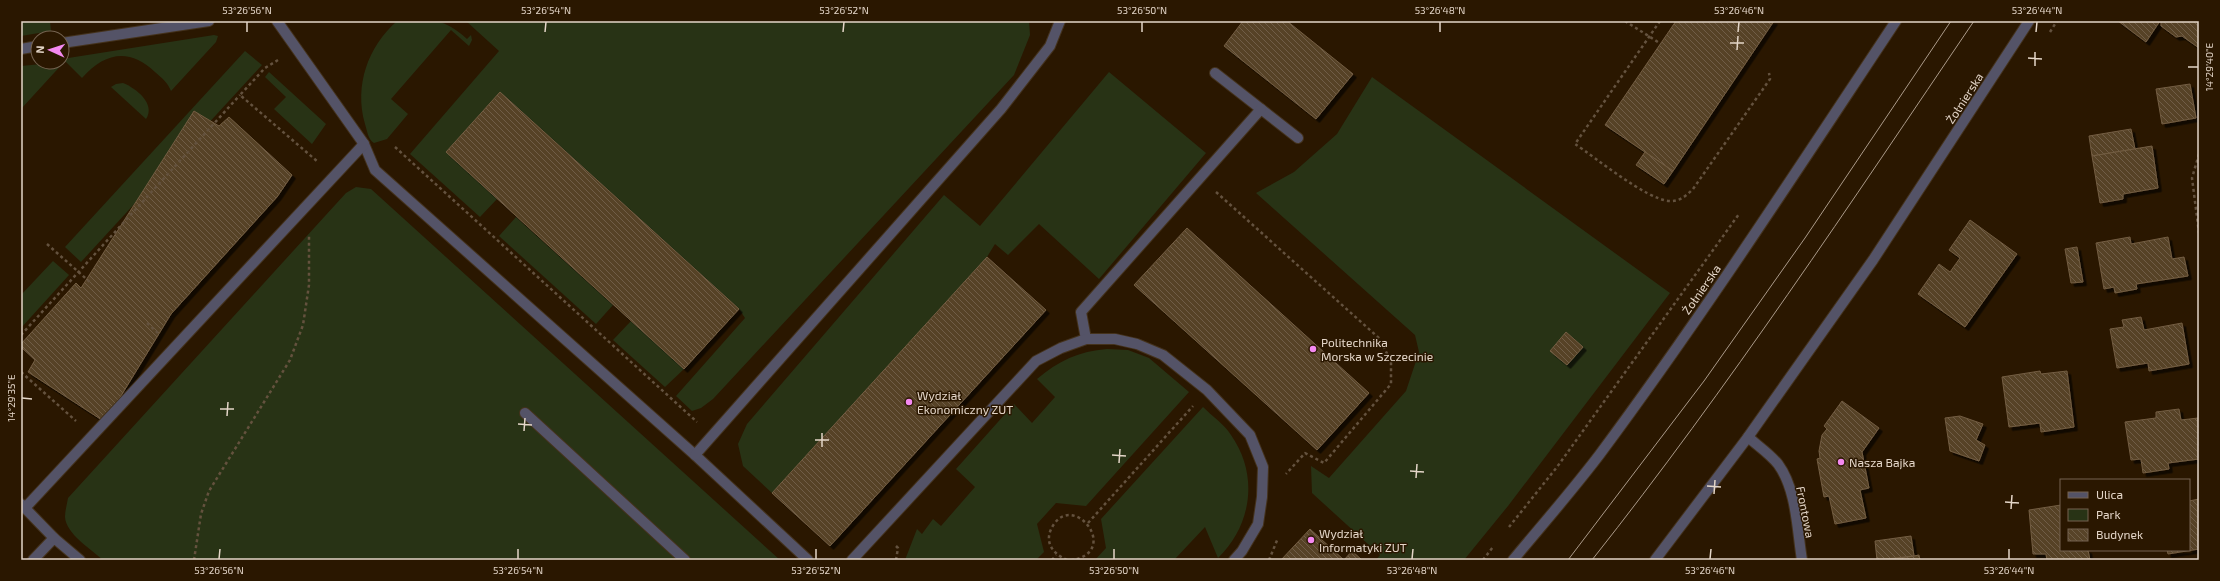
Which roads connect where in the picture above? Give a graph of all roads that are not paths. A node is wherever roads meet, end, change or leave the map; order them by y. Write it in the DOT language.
graph roads {
  1 [pos="210,21"];
  2 [pos="277,21"];
  3 [pos="1060,21"];
  4 [pos="1896,21"];
  5 [pos="2029,21"];
  6 [pos="70,42"];
  7 [pos="1215,73"];
  8 [pos="1261,108"];
  9 [pos="1298,138"];
  10 [pos="364,144"];
  11 [pos="1086,339"];
  12 [pos="525,413"];
  13 [pos="1748,437"];
  14 [pos="696,455"];
  15 [pos="23,506"];
  16 [pos="54,538"];
  17 [pos="33,560"];
  18 [pos="80,560"];
  19 [pos="685,560"];
  20 [pos="808,560"];
  21 [pos="852,560"];
  22 [pos="1234,560"];
  23 [pos="1513,560"];
  24 [pos="1655,560"];
  25 [pos="1802,560"];
  1 -- 6 [label="street"];
  2 -- 10 [label="street"];
  3 -- 14 [label="street"];
  4 -- 23 [label="street, Żołnierska"];
  5 -- 13 [label="street, Żołnierska"];
  7 -- 8 [label="street"];
  8 -- 9 [label="street"];
  8 -- 11 [label="street"];
  10 -- 14 [label="street"];
  10 -- 15 [label="street"];
  11 -- 21 [label="street"];
  11 -- 22 [label="street"];
  12 -- 19 [label="street"];
  13 -- 24 [label="street, Żołnierska"];
  13 -- 25 [label="street, Frontowa"];
  14 -- 20 [label="street"];
  15 -- 16 [label="street"];
  16 -- 17 [label="street"];
  16 -- 18 [label="street"];
}
